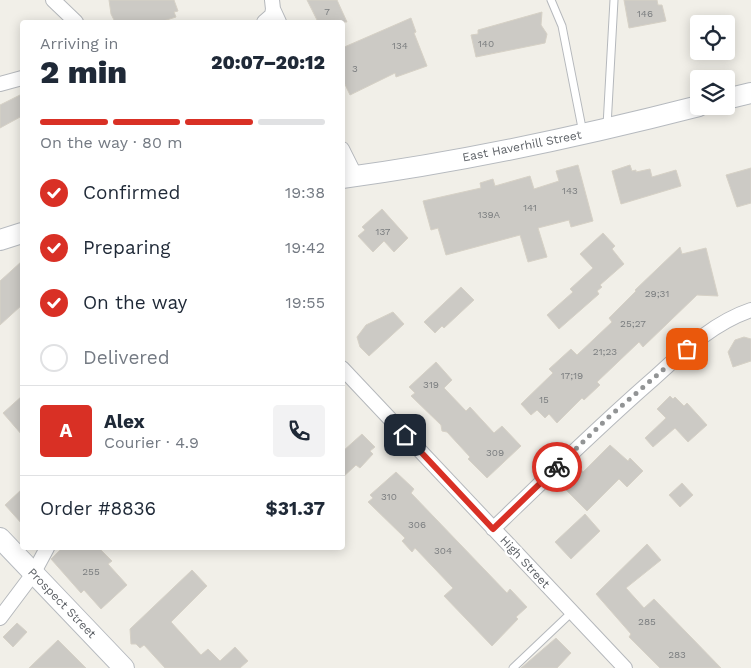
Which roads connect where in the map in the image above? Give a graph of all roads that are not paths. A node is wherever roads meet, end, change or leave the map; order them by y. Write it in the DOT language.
graph roads {
  1 [pos="53,0"];
  2 [pos="551,0"];
  3 [pos="614,0"];
  4 [pos="273,5"];
  5 [pos="74,20"];
  6 [pos="266,20"];
  7 [pos="278,20"];
  8 [pos="20,79"];
  9 [pos="0,84"];
  10 [pos="751,93"];
  11 [pos="735,97"];
  12 [pos="690,108"];
  13 [pos="607,129"];
  14 [pos="583,134"];
  15 [pos="345,161"];
  16 [pos="349,177"];
  17 [pos="20,234"];
  18 [pos="0,240"];
  19 [pos="751,310"];
  20 [pos="345,371"];
  21 [pos="493,529"];
  22 [pos="0,538"];
  23 [pos="46,550"];
  24 [pos="33,574"];
  25 [pos="572,612"];
  26 [pos="0,618"];
  27 [pos="124,668"];
  28 [pos="513,668"];
  29 [pos="625,668"];
  1 -- 5 [label="street"];
  2 -- 14 [label="lane"];
  3 -- 13 [label="lane"];
  4 -- 6 [label="street"];
  4 -- 7 [label="street"];
  8 -- 9 [label="street"];
  10 -- 11 [label="main road"];
  12 -- 13 [label="main road, East Haverhill Street"];
  13 -- 14 [label="main road, East Haverhill Street"];
  14 -- 16 [label="main road, East Haverhill Street"];
  15 -- 16 [label="street"];
  17 -- 18 [label="main road"];
  19 -- 21 [label="street"];
  20 -- 21 [label="street, High Street"];
  21 -- 25 [label="street, High Street"];
  22 -- 24 [label="main road, Prospect Street"];
  23 -- 24 [label="street"];
  24 -- 26 [label="street"];
  24 -- 27 [label="main road, Prospect Street"];
  25 -- 28 [label="lane"];
  25 -- 29 [label="street, High Street"];
}
